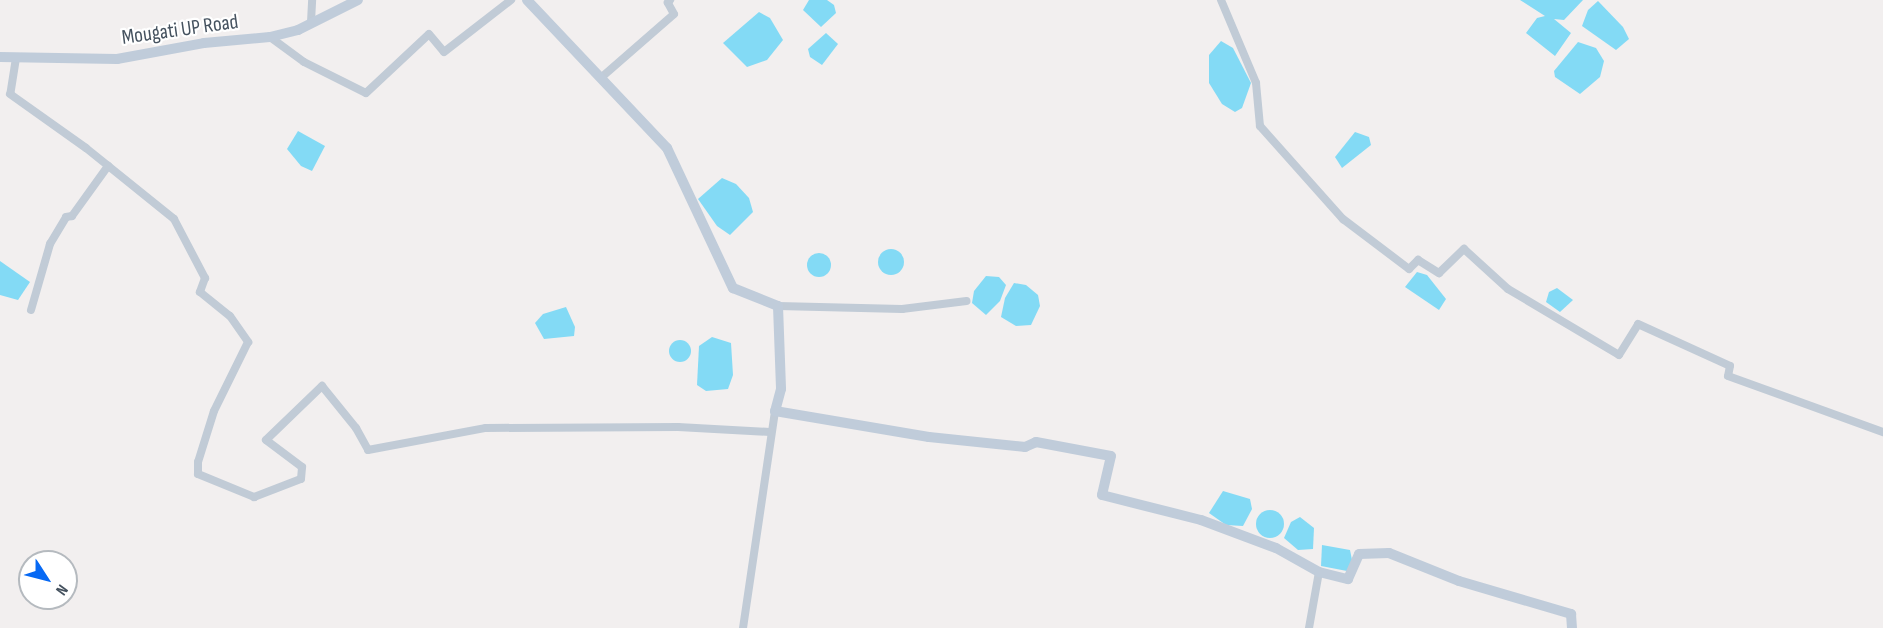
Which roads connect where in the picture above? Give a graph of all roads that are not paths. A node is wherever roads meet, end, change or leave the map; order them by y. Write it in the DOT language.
graph roads {
  1 [pos="312,0"];
  2 [pos="358,0"];
  3 [pos="510,0"];
  4 [pos="527,0"];
  5 [pos="670,0"];
  6 [pos="1221,0"];
  7 [pos="311,22"];
  8 [pos="270,37"];
  9 [pos="0,57"];
  10 [pos="16,58"];
  11 [pos="603,76"];
  12 [pos="108,166"];
  13 [pos="967,301"];
  14 [pos="778,306"];
  15 [pos="31,310"];
  16 [pos="775,411"];
  17 [pos="770,432"];
  18 [pos="1883,432"];
  19 [pos="1319,572"];
  20 [pos="743,628"];
  21 [pos="1309,628"];
  22 [pos="1572,628"];
  1 -- 7 [label="street"];
  2 -- 7 [label="street, Mougati UP Road"];
  3 -- 8 [label="street"];
  4 -- 11 [label="street"];
  5 -- 11 [label="street"];
  6 -- 18 [label="street"];
  7 -- 8 [label="street, Mougati UP Road"];
  8 -- 10 [label="street, Mougati UP Road"];
  9 -- 10 [label="street, Mougati UP Road"];
  10 -- 12 [label="street"];
  11 -- 14 [label="street"];
  12 -- 15 [label="street"];
  12 -- 17 [label="street"];
  13 -- 14 [label="street"];
  14 -- 16 [label="street"];
  16 -- 17 [label="street"];
  16 -- 19 [label="street"];
  17 -- 20 [label="street"];
  19 -- 21 [label="street"];
  19 -- 22 [label="street"];
}
